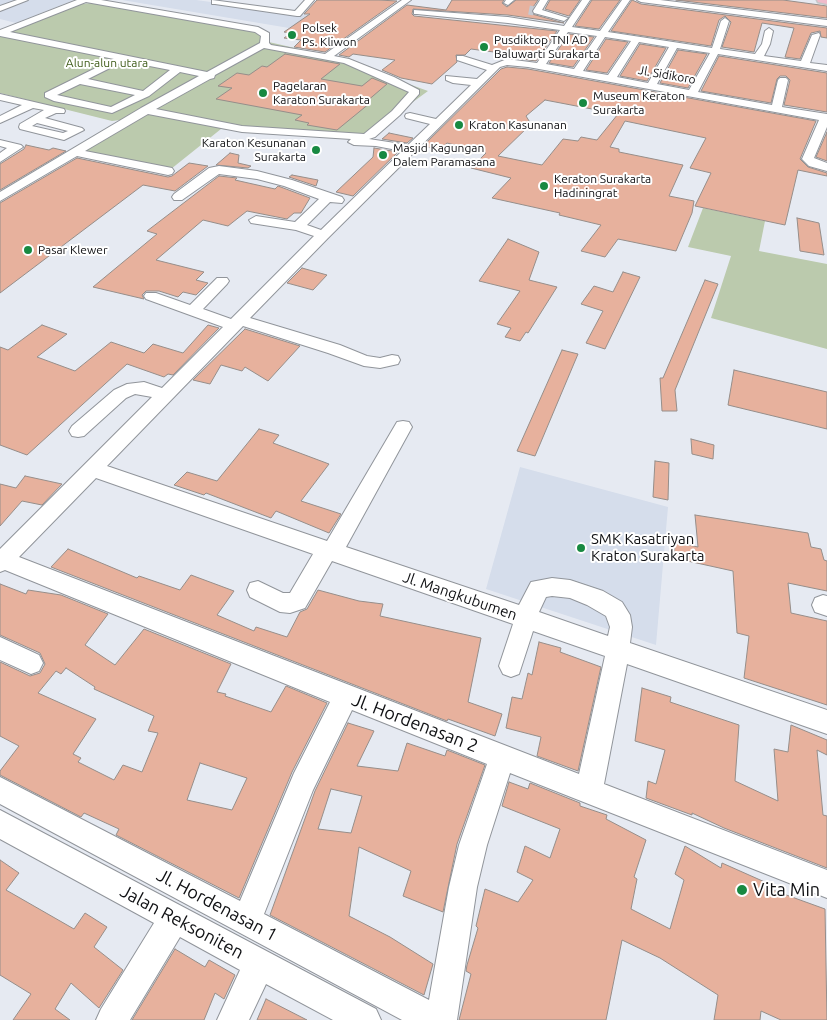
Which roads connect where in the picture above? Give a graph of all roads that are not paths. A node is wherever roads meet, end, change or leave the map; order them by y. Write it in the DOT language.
graph roads {
  1 [pos="24,0"];
  2 [pos="85,0"];
  3 [pos="219,0"];
  4 [pos="258,0"];
  5 [pos="310,0"];
  6 [pos="403,0"];
  7 [pos="626,0"];
  8 [pos="641,0"];
  9 [pos="655,0"];
  10 [pos="822,0"];
  11 [pos="547,1"];
  12 [pos="827,1"];
  13 [pos="583,3"];
  14 [pos="572,5"];
  15 [pos="247,7"];
  16 [pos="0,9"];
  17 [pos="416,12"];
  18 [pos="570,20"];
  19 [pos="725,22"];
  20 [pos="827,22"];
  21 [pos="565,29"];
  22 [pos="769,31"];
  23 [pos="0,33"];
  24 [pos="603,35"];
  25 [pos="816,36"];
  26 [pos="287,40"];
  27 [pos="636,40"];
  28 [pos="265,42"];
  29 [pos="674,46"];
  30 [pos="715,52"];
  31 [pos="327,57"];
  32 [pos="123,58"];
  33 [pos="460,58"];
  34 [pos="758,58"];
  35 [pos="500,61"];
  36 [pos="224,65"];
  37 [pos="804,65"];
  38 [pos="540,66"];
  39 [pos="827,68"];
  40 [pos="178,69"];
  41 [pos="243,69"];
  42 [pos="577,72"];
  43 [pos="207,75"];
  44 [pos="449,78"];
  45 [pos="610,78"];
  46 [pos="226,79"];
  47 [pos="77,80"];
  48 [pos="783,80"];
  49 [pos="478,82"];
  50 [pos="652,85"];
  51 [pos="692,93"];
  52 [pos="145,94"];
  53 [pos="1,98"];
  54 [pos="33,104"];
  55 [pos="777,108"];
  56 [pos="54,110"];
  57 [pos="145,110"];
  58 [pos="72,114"];
  59 [pos="403,115"];
  60 [pos="827,117"];
  61 [pos="36,119"];
  62 [pos="0,120"];
  63 [pos="100,121"];
  64 [pos="436,122"];
  65 [pos="118,126"];
  66 [pos="294,140"];
  67 [pos="0,142"];
  68 [pos="411,149"];
  69 [pos="75,152"];
  70 [pos="0,158"];
  71 [pos="827,167"];
  72 [pos="168,171"];
  73 [pos="0,197"];
  74 [pos="178,197"];
  75 [pos="328,198"];
  76 [pos="355,204"];
  77 [pos="256,220"];
  78 [pos="298,226"];
  79 [pos="323,235"];
  80 [pos="222,281"];
  81 [pos="151,296"];
  82 [pos="193,310"];
  83 [pos="237,323"];
  84 [pos="392,360"];
  85 [pos="166,396"];
  86 [pos="403,427"];
  87 [pos="78,431"];
  88 [pos="93,469"];
  89 [pos="329,551"];
  90 [pos="1,560"];
  91 [pos="258,590"];
  92 [pos="526,618"];
  93 [pos="0,648"];
  94 [pos="618,650"];
  95 [pos="31,663"];
  96 [pos="511,666"];
  97 [pos="346,696"];
  98 [pos="827,722"];
  99 [pos="502,757"];
  100 [pos="0,790"];
  101 [pos="589,791"];
  102 [pos="0,824"];
  103 [pos="827,884"];
  104 [pos="174,918"];
  105 [pos="246,921"];
  106 [pos="260,964"];
  107 [pos="112,1020"];
  108 [pos="233,1020"];
  109 [pos="365,1020"];
  110 [pos="434,1020"];
  111 [pos="441,1020"];
  1 -- 16 [label="street"];
  2 -- 23 [label="street"];
  2 -- 28 [label="street"];
  3 -- 15 [label="street"];
  4 -- 15 [label="street"];
  5 -- 15 [label="street"];
  6 -- 31 [label="street"];
  7 -- 24 [label="street"];
  8 -- 20 [label="street"];
  9 -- 20 [label="street"];
  10 -- 12 [label="main road"];
  11 -- 18 [label="street"];
  13 -- 14 [label="street"];
  13 -- 18 [label="street"];
  17 -- 21 [label="street"];
  18 -- 21 [label="street"];
  19 -- 30 [label="street"];
  21 -- 24 [label="street"];
  21 -- 38 [label="street"];
  22 -- 34 [label="street"];
  23 -- 32 [label="street"];
  24 -- 27 [label="street"];
  24 -- 42 [label="street"];
  25 -- 37 [label="street"];
  26 -- 28 [label="street"];
  27 -- 29 [label="street"];
  27 -- 45 [label="street"];
  28 -- 31 [label="street"];
  28 -- 36 [label="street"];
  29 -- 30 [label="street"];
  29 -- 50 [label="street"];
  30 -- 34 [label="street"];
  30 -- 51 [label="street"];
  31 -- 59 [label="street"];
  32 -- 40 [label="street"];
  32 -- 47 [label="street"];
  33 -- 35 [label="street, Jl. Sidikoro"];
  34 -- 37 [label="street"];
  35 -- 38 [label="street, Jl. Sidikoro"];
  35 -- 49 [label="street"];
  36 -- 41 [label="street"];
  36 -- 43 [label="street"];
  37 -- 39 [label="street"];
  38 -- 42 [label="street, Jl. Sidikoro"];
  40 -- 43 [label="street"];
  40 -- 52 [label="street"];
  42 -- 45 [label="street, Jl. Sidikoro"];
  43 -- 46 [label="street"];
  43 -- 57 [label="street"];
  44 -- 49 [label="street"];
  45 -- 50 [label="street, Jl. Sidikoro"];
  47 -- 52 [label="street"];
  47 -- 52 [label="street"];
  48 -- 55 [label="street"];
  49 -- 64 [label="street"];
  50 -- 51 [label="street, Jl. Sidikoro"];
  51 -- 55 [label="street, Jl. Sidikoro"];
  53 -- 54 [label="street"];
  54 -- 56 [label="street"];
  54 -- 62 [label="street"];
  55 -- 60 [label="street, Jl. Sidikoro"];
  56 -- 58 [label="street"];
  56 -- 61 [label="street"];
  57 -- 59 [label="street"];
  57 -- 65 [label="street"];
  59 -- 64 [label="street"];
  60 -- 71 [label="street"];
  63 -- 65 [label="street"];
  64 -- 68 [label="street"];
  65 -- 69 [label="street"];
  66 -- 68 [label="street"];
  67 -- 70 [label="street"];
  68 -- 76 [label="street"];
  69 -- 72 [label="street"];
  69 -- 73 [label="street"];
  74 -- 75 [label="street"];
  75 -- 76 [label="street"];
  75 -- 78 [label="street"];
  76 -- 79 [label="street"];
  77 -- 78 [label="street"];
  78 -- 79 [label="street"];
  79 -- 83 [label="street"];
  80 -- 82 [label="street"];
  81 -- 82 [label="street"];
  82 -- 83 [label="street"];
  83 -- 84 [label="street"];
  83 -- 85 [label="street"];
  85 -- 87 [label="street"];
  85 -- 88 [label="street"];
  86 -- 89 [label="street"];
  88 -- 89 [label="street, Jl. Mangkubumen"];
  88 -- 90 [label="street"];
  89 -- 91 [label="street"];
  89 -- 92 [label="street, Jl. Mangkubumen"];
  90 -- 97 [label="street, Jl. Hordenasan 2"];
  92 -- 94 [label="street, Jl. Mangkubumen"];
  92 -- 94 [label="street"];
  92 -- 96 [label="street"];
  93 -- 95 [label="street"];
  94 -- 98 [label="street, Jl. Mangkubumen"];
  94 -- 101 [label="street"];
  97 -- 99 [label="street, Jl. Hordenasan 2"];
  97 -- 105 [label="street"];
  99 -- 101 [label="street, Jl. Hordenasan 2"];
  99 -- 111 [label="street"];
  100 -- 105 [label="street, Jl. Hordenasan 1"];
  101 -- 103 [label="street, Jl. Hordenasan 2"];
  102 -- 104 [label="street, Jalan Reksoniten"];
  104 -- 106 [label="street, Jalan Reksoniten"];
  104 -- 107 [label="street"];
  105 -- 110 [label="street, Jl. Hordenasan 1"];
  106 -- 108 [label="street"];
  106 -- 109 [label="street, Jalan Reksoniten"];
}
